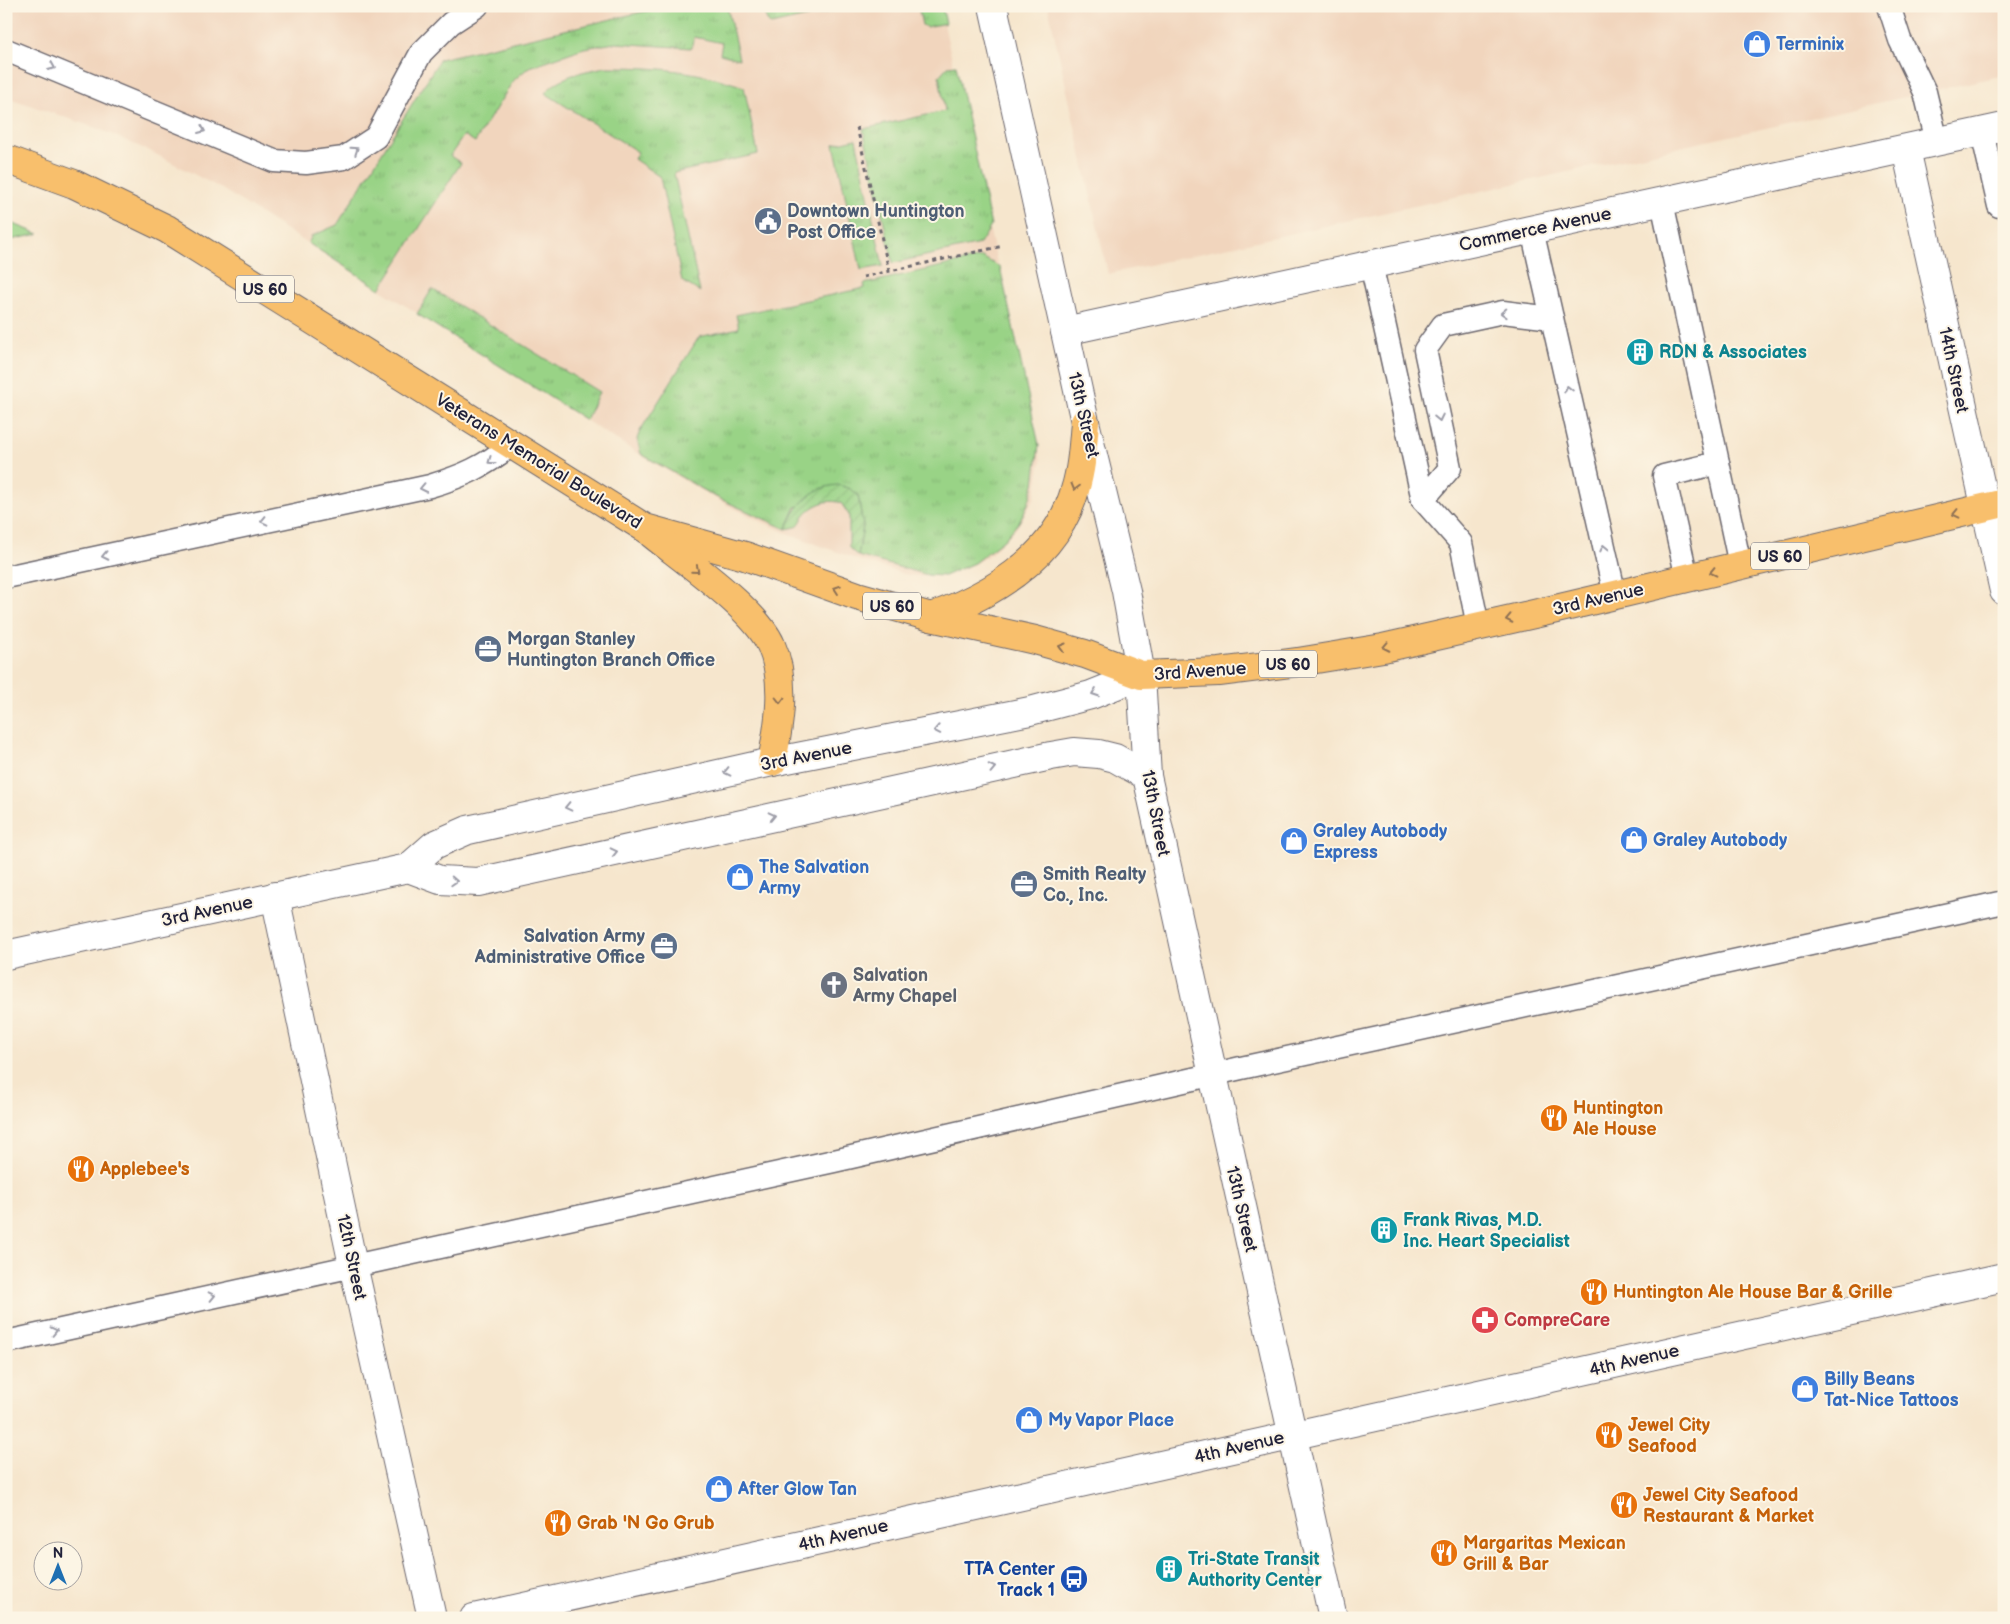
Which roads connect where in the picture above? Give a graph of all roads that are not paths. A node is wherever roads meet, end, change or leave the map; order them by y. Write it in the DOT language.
graph roads {
  1 [pos="477,6"];
  2 [pos="993,6"];
  3 [pos="1889,6"];
  4 [pos="6,50"];
  5 [pos="1993,130"];
  6 [pos="1937,142"];
  7 [pos="1906,149"];
  8 [pos="6,159"];
  9 [pos="1662,202"];
  10 [pos="2004,205"];
  11 [pos="1532,230"];
  12 [pos="1371,264"];
  13 [pos="1552,318"];
  14 [pos="1065,331"];
  15 [pos="1085,422"];
  16 [pos="511,445"];
  17 [pos="1718,463"];
  18 [pos="1423,500"];
  19 [pos="1994,505"];
  20 [pos="645,528"];
  21 [pos="1740,565"];
  22 [pos="6,577"];
  23 [pos="1687,578"];
  24 [pos="2004,590"];
  25 [pos="1615,595"];
  26 [pos="931,617"];
  27 [pos="1478,626"];
  28 [pos="1141,675"];
  29 [pos="772,762"];
  30 [pos="1147,776"];
  31 [pos="408,868"];
  32 [pos="275,896"];
  33 [pos="2004,902"];
  34 [pos="6,955"];
  35 [pos="1212,1074"];
  36 [pos="353,1265"];
  37 [pos="2004,1277"];
  38 [pos="6,1342"];
  39 [pos="1292,1435"];
  40 [pos="432,1618"];
  41 [pos="474,1618"];
  42 [pos="1333,1618"];
  4 -- 1 [label="lane, one-way"];
  2 -- 14 [label="street, 13th Street"];
  3 -- 6 [label="lane"];
  5 -- 6 [label="street, Commerce Avenue"];
  5 -- 10 [label="lane"];
  6 -- 7 [label="street, Commerce Avenue"];
  7 -- 9 [label="street, Commerce Avenue"];
  7 -- 19 [label="street, 14th Street"];
  8 -- 16 [label="main road, Veterans Memorial Boulevard / US 60"];
  9 -- 11 [label="street, Commerce Avenue"];
  9 -- 17 [label="lane"];
  11 -- 12 [label="street, Commerce Avenue"];
  11 -- 13 [label="lane"];
  12 -- 14 [label="street, Commerce Avenue"];
  12 -- 18 [label="lane"];
  13 -- 18 [label="lane, one-way"];
  25 -- 13 [label="lane, one-way"];
  14 -- 15 [label="street, 13th Street"];
  15 -- 26 [label="main road, one-way"];
  15 -- 28 [label="street, 13th Street"];
  16 -- 20 [label="main road, Veterans Memorial Boulevard / US 60"];
  16 -- 22 [label="lane, one-way"];
  17 -- 21 [label="lane"];
  17 -- 23 [label="lane"];
  18 -- 27 [label="lane"];
  19 -- 21 [label="main road, 3rd Avenue / US 60, one-way"];
  19 -- 24 [label="street, 14th Street"];
  26 -- 20 [label="main road, Veterans Memorial Boulevard / US 60, one-way"];
  20 -- 29 [label="main road, one-way"];
  21 -- 23 [label="main road, 3rd Avenue / US 60, one-way"];
  23 -- 25 [label="main road, 3rd Avenue / US 60"];
  25 -- 27 [label="main road, 3rd Avenue / US 60, one-way"];
  28 -- 26 [label="main road, Veterans Memorial Boulevard / US 60, one-way"];
  27 -- 28 [label="main road, 3rd Avenue / US 60, one-way"];
  28 -- 29 [label="street, 3rd Avenue, one-way"];
  28 -- 30 [label="street, 13th Street"];
  29 -- 31 [label="street, 3rd Avenue, one-way"];
  31 -- 30 [label="street, one-way"];
  30 -- 35 [label="street, 13th Street"];
  31 -- 32 [label="street, 3rd Avenue"];
  32 -- 34 [label="street, 3rd Avenue"];
  32 -- 36 [label="street, 12th Street"];
  33 -- 35 [label="lane"];
  35 -- 36 [label="lane"];
  35 -- 39 [label="street, 13th Street"];
  38 -- 36 [label="lane, one-way"];
  36 -- 40 [label="street, 12th Street"];
  37 -- 39 [label="street, 4th Avenue"];
  39 -- 41 [label="street, 4th Avenue"];
  39 -- 42 [label="street, 13th Street"];
}
